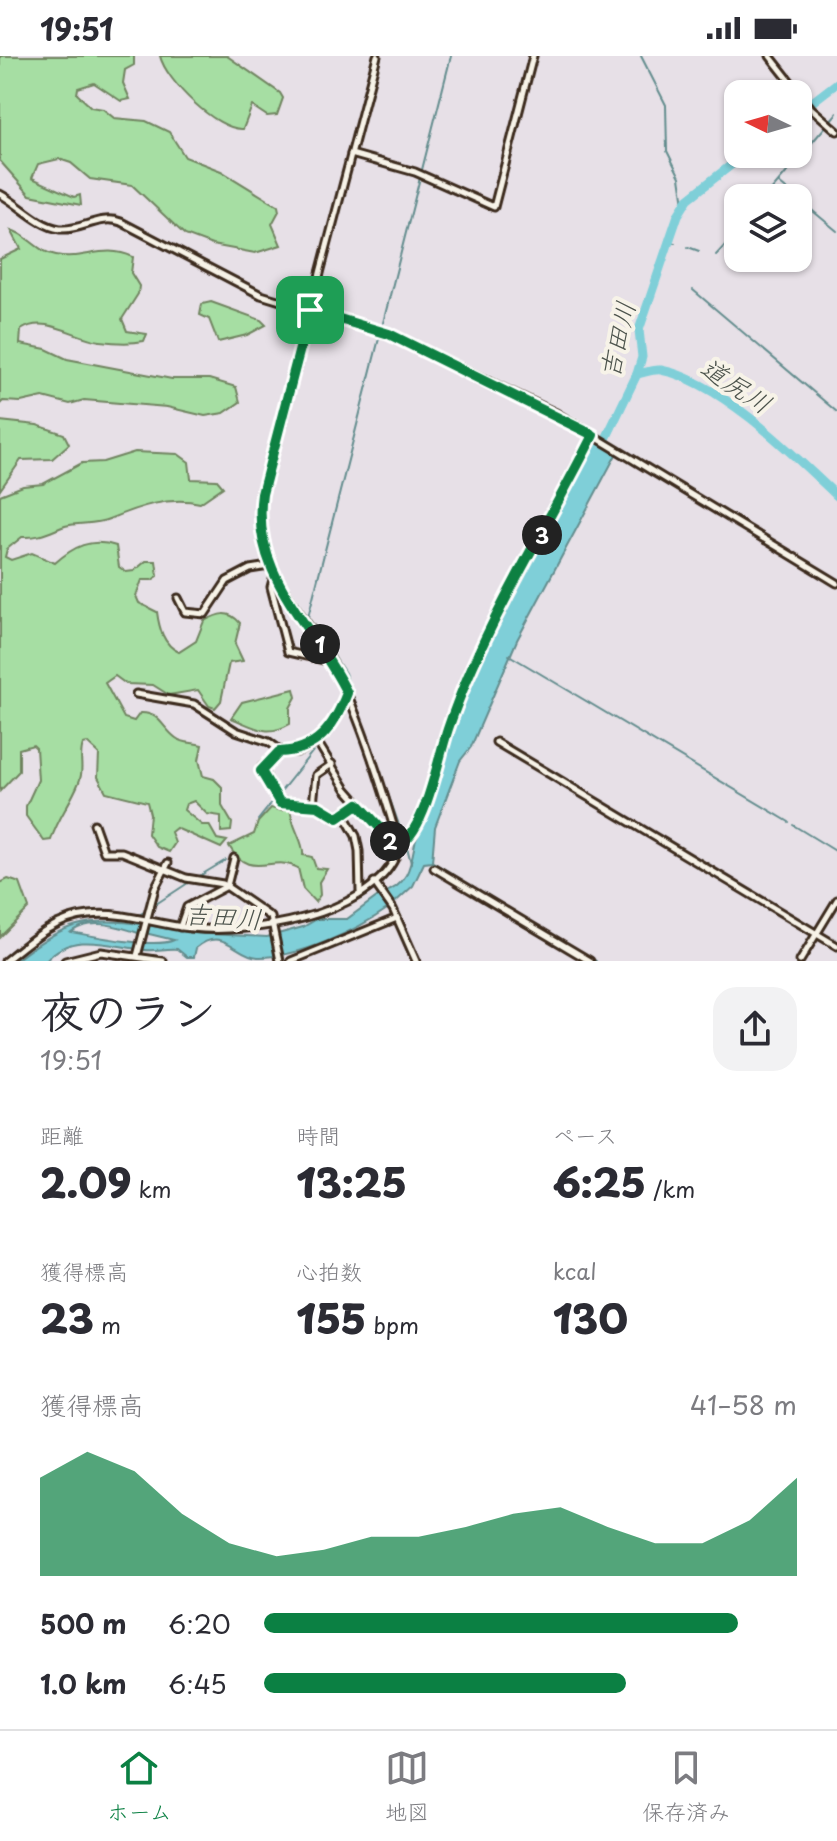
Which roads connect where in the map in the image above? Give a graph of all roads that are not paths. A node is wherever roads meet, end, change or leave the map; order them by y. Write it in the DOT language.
graph roads {
  1 [pos="377,56"];
  2 [pos="533,56"];
  3 [pos="770,56"];
  4 [pos="837,131"];
  5 [pos="351,154"];
  6 [pos="0,194"];
  7 [pos="310,310"];
  8 [pos="594,435"];
  9 [pos="269,566"];
  10 [pos="274,575"];
  11 [pos="837,583"];
  12 [pos="178,598"];
  13 [pos="332,662"];
  14 [pos="347,693"];
  15 [pos="136,694"];
  16 [pos="496,742"];
  17 [pos="319,745"];
  18 [pos="281,751"];
  19 [pos="332,764"];
  20 [pos="358,804"];
  21 [pos="313,805"];
  22 [pos="344,815"];
  23 [pos="94,824"];
  24 [pos="397,846"];
  25 [pos="234,858"];
  26 [pos="166,866"];
  27 [pos="434,868"];
  28 [pos="375,884"];
  29 [pos="227,886"];
  30 [pos="360,892"];
  31 [pos="837,900"];
  32 [pos="397,918"];
  33 [pos="147,922"];
  34 [pos="180,927"];
  35 [pos="273,928"];
  36 [pos="817,934"];
  37 [pos="837,946"];
  38 [pos="138,954"];
  39 [pos="280,960"];
  40 [pos="5,961"];
  41 [pos="65,961"];
  42 [pos="163,961"];
  43 [pos="291,961"];
  44 [pos="416,961"];
  45 [pos="590,961"];
  46 [pos="800,961"];
  1 -- 5 [label="street"];
  2 -- 5 [label="street"];
  3 -- 4 [label="street"];
  5 -- 7 [label="street"];
  6 -- 7 [label="street"];
  7 -- 8 [label="street"];
  7 -- 9 [label="street"];
  8 -- 11 [label="street"];
  8 -- 24 [label="street"];
  9 -- 10 [label="street"];
  9 -- 12 [label="street"];
  10 -- 13 [label="street"];
  10 -- 13 [label="street"];
  13 -- 14 [label="street"];
  14 -- 17 [label="street"];
  14 -- 24 [label="street"];
  15 -- 18 [label="street"];
  16 -- 36 [label="street"];
  17 -- 18 [label="street"];
  17 -- 19 [label="street"];
  18 -- 21 [label="street"];
  19 -- 20 [label="street"];
  19 -- 21 [label="street"];
  20 -- 22 [label="street"];
  20 -- 24 [label="street"];
  21 -- 22 [label="street"];
  22 -- 30 [label="street"];
  23 -- 26 [label="street"];
  24 -- 28 [label="street"];
  25 -- 29 [label="street"];
  26 -- 29 [label="street"];
  26 -- 33 [label="street"];
  27 -- 45 [label="street"];
  28 -- 30 [label="street"];
  28 -- 32 [label="street"];
  29 -- 34 [label="street"];
  29 -- 35 [label="street"];
  30 -- 35 [label="street"];
  31 -- 36 [label="street"];
  32 -- 43 [label="street"];
  32 -- 44 [label="street"];
  33 -- 34 [label="street"];
  33 -- 38 [label="street"];
  33 -- 40 [label="street"];
  34 -- 35 [label="street"];
  35 -- 39 [label="street"];
  36 -- 37 [label="street"];
  36 -- 46 [label="street"];
  38 -- 41 [label="street"];
  38 -- 42 [label="street"];
}
